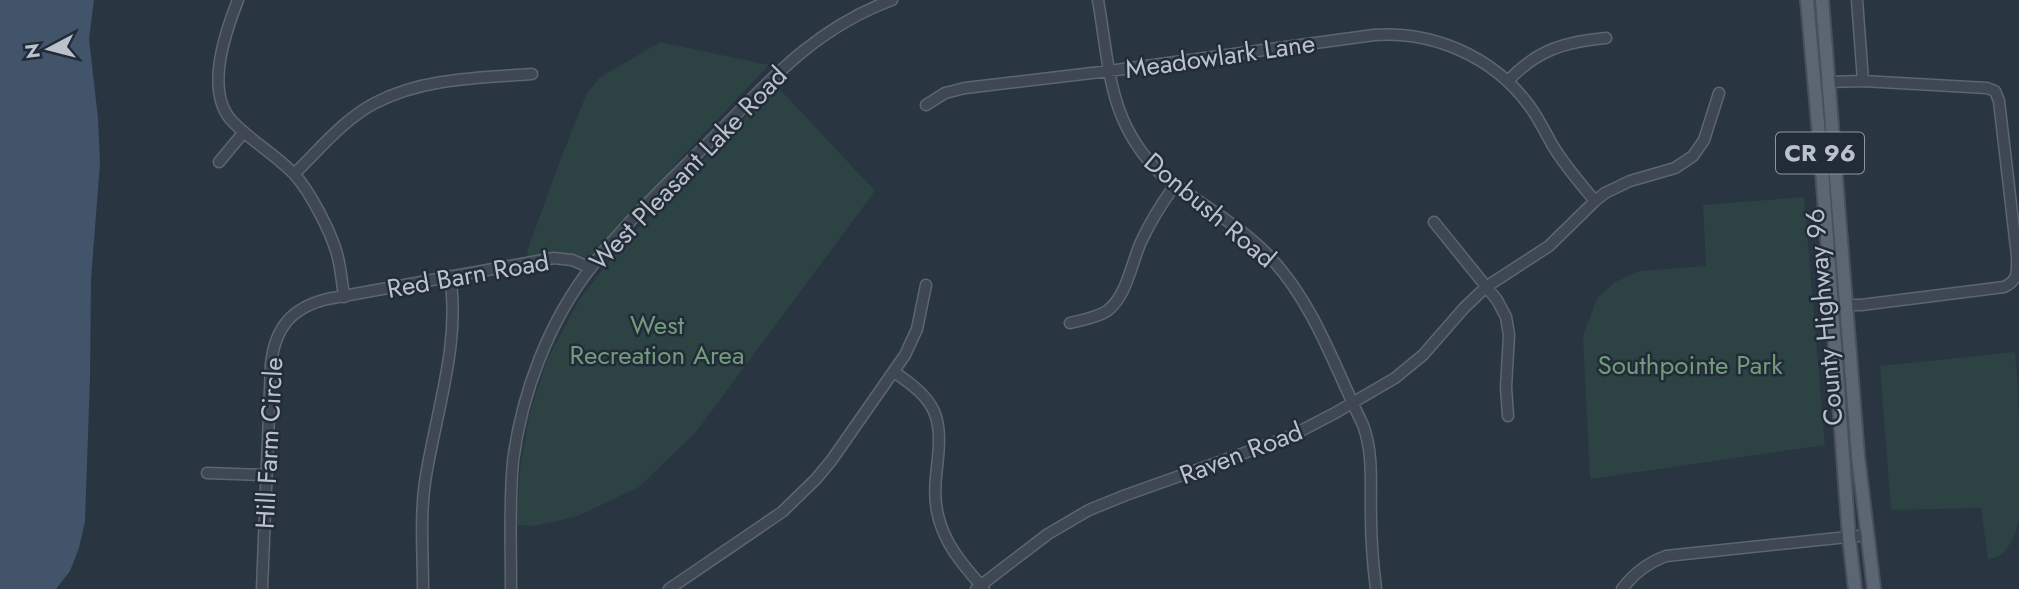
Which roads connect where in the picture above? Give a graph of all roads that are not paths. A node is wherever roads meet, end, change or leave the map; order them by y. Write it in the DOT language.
graph roads {
  1 [pos="238,0"];
  2 [pos="892,0"];
  3 [pos="1807,0"];
  4 [pos="1822,0"];
  5 [pos="1857,0"];
  6 [pos="1099,3"];
  7 [pos="1606,38"];
  8 [pos="1109,71"];
  9 [pos="532,74"];
  10 [pos="1507,81"];
  11 [pos="1863,81"];
  12 [pos="1829,82"];
  13 [pos="1719,93"];
  14 [pos="926,105"];
  15 [pos="243,132"];
  16 [pos="219,162"];
  17 [pos="294,174"];
  18 [pos="1175,185"];
  19 [pos="1595,201"];
  20 [pos="1434,222"];
  21 [pos="591,268"];
  22 [pos="450,276"];
  23 [pos="926,285"];
  24 [pos="1486,287"];
  25 [pos="344,297"];
  26 [pos="1846,304"];
  27 [pos="1831,306"];
  28 [pos="1070,323"];
  29 [pos="894,372"];
  30 [pos="1352,404"];
  31 [pos="1508,416"];
  32 [pos="207,473"];
  33 [pos="266,475"];
  34 [pos="1867,535"];
  35 [pos="1849,537"];
  36 [pos="980,588"];
  37 [pos="262,589"];
  38 [pos="423,589"];
  39 [pos="511,589"];
  40 [pos="669,589"];
  41 [pos="1376,589"];
  42 [pos="1622,589"];
  43 [pos="1855,589"];
  44 [pos="1874,589"];
  1 -- 15 [label="street"];
  2 -- 21 [label="street, West Pleasant Lake Road"];
  3 -- 27 [label="main road, County Highway 96 / CR 96"];
  4 -- 12 [label="main road, County Highway 96 / CR 96"];
  5 -- 11 [label="street"];
  6 -- 8 [label="street, Donbush Road"];
  7 -- 10 [label="street"];
  8 -- 10 [label="street, Meadowlark Lane"];
  8 -- 14 [label="street, Meadowlark Lane"];
  8 -- 18 [label="street, Donbush Road"];
  9 -- 17 [label="street"];
  10 -- 19 [label="street, Meadowlark Lane"];
  11 -- 12 [label="street"];
  11 -- 26 [label="street"];
  12 -- 26 [label="main road, County Highway 96 / CR 96"];
  13 -- 19 [label="street, Raven Road"];
  15 -- 16 [label="street"];
  15 -- 17 [label="street"];
  17 -- 25 [label="street"];
  18 -- 28 [label="street"];
  18 -- 30 [label="street, Donbush Road"];
  19 -- 24 [label="street, Raven Road"];
  20 -- 24 [label="street"];
  21 -- 22 [label="street, Red Barn Road"];
  21 -- 39 [label="street, West Pleasant Lake Road"];
  22 -- 25 [label="street, Red Barn Road"];
  22 -- 38 [label="street"];
  23 -- 29 [label="street"];
  24 -- 30 [label="street, Raven Road"];
  24 -- 31 [label="street"];
  25 -- 33 [label="street, Hill Farm Circle"];
  26 -- 27 [label="street"];
  26 -- 34 [label="main road, County Highway 96 / CR 96"];
  27 -- 35 [label="main road, County Highway 96 / CR 96"];
  29 -- 36 [label="street"];
  29 -- 40 [label="street"];
  30 -- 36 [label="street, Raven Road"];
  30 -- 41 [label="street, Donbush Road"];
  32 -- 33 [label="street"];
  33 -- 37 [label="street, Hill Farm Circle"];
  34 -- 35 [label="street"];
  34 -- 44 [label="main road, County Highway 96 / CR 96"];
  35 -- 42 [label="street"];
  35 -- 43 [label="main road, County Highway 96 / CR 96"];
}
